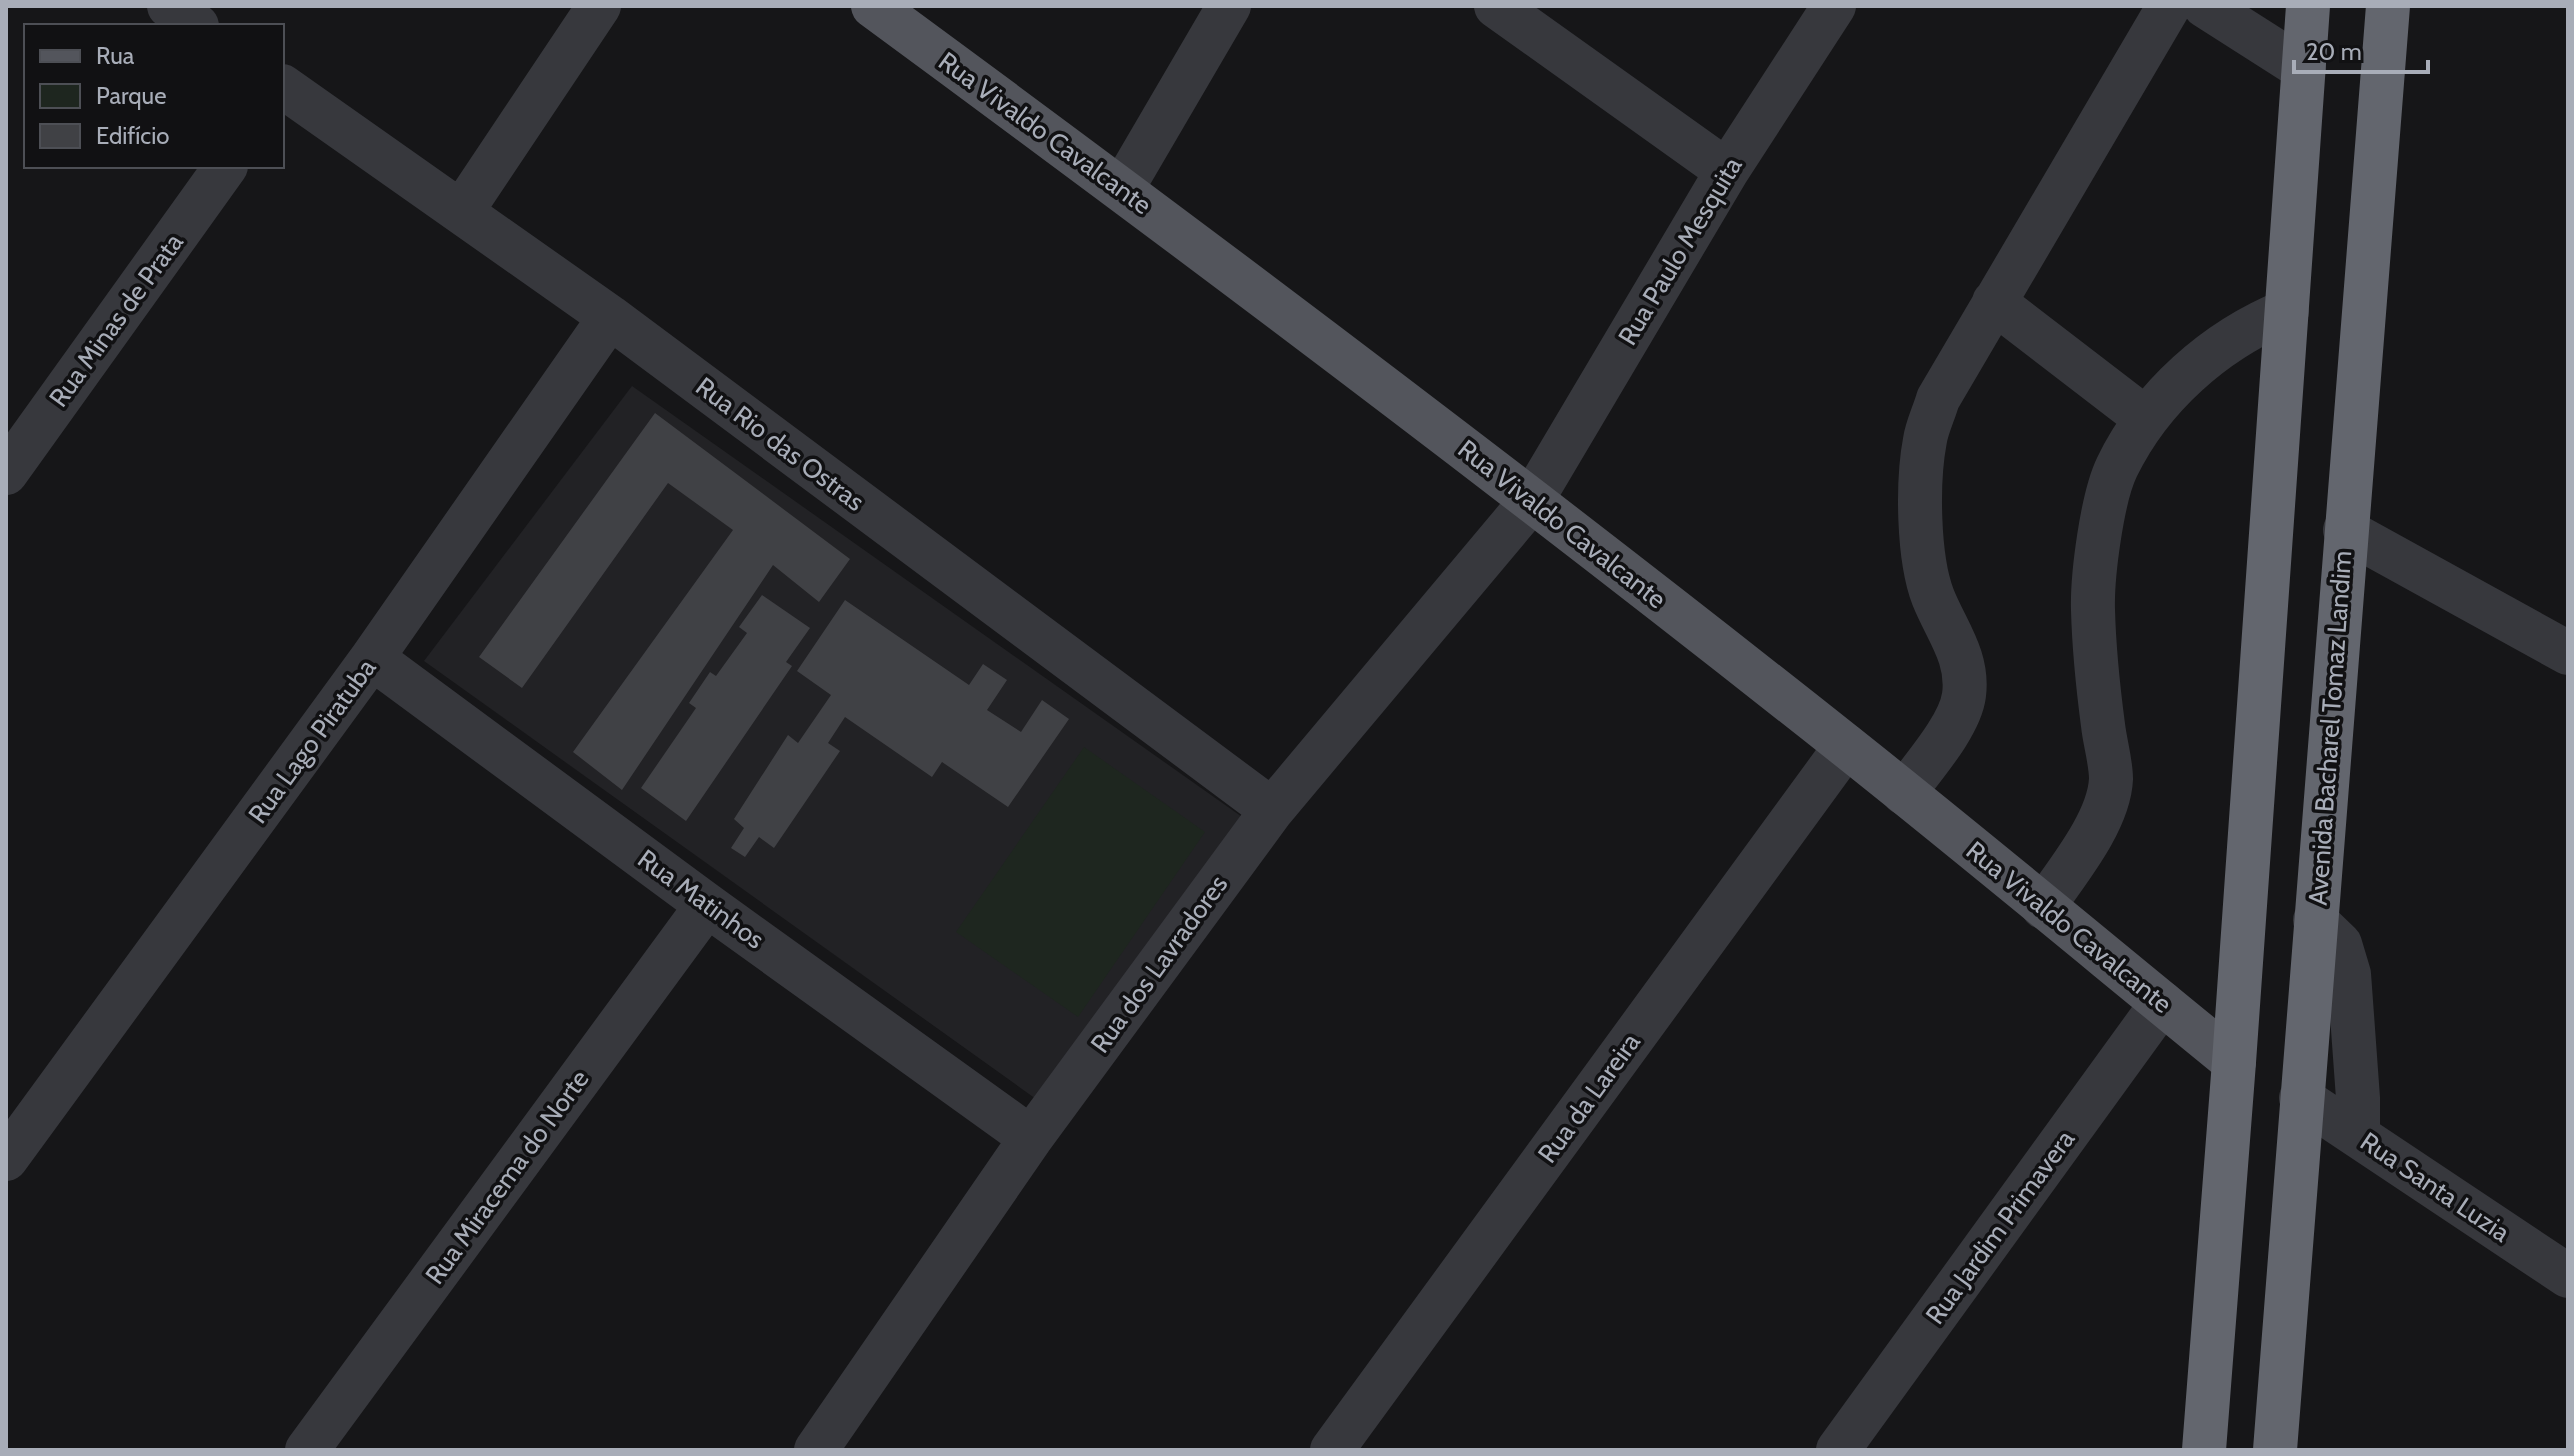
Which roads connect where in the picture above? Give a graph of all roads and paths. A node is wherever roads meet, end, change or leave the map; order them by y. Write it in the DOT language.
graph roads {
  1 [pos="169,6"];
  2 [pos="599,6"];
  3 [pos="873,6"];
  4 [pos="1229,6"];
  5 [pos="1496,6"];
  6 [pos="1834,6"];
  7 [pos="2169,6"];
  8 [pos="2205,6"];
  9 [pos="2308,6"];
  10 [pos="2388,6"];
  11 [pos="194,24"];
  12 [pos="2304,69"];
  13 [pos="284,88"];
  14 [pos="225,168"];
  15 [pos="1727,171"];
  16 [pos="1122,189"];
  17 [pos="462,211"];
  18 [pos="1994,302"];
  19 [pos="2287,311"];
  20 [pos="610,317"];
  21 [pos="2145,418"];
  22 [pos="6,473"];
  23 [pos="1532,500"];
  24 [pos="2345,530"];
  25 [pos="2568,653"];
  26 [pos="372,658"];
  27 [pos="1846,746"];
  28 [pos="1904,793"];
  29 [pos="1272,810"];
  30 [pos="707,905"];
  31 [pos="2043,907"];
  32 [pos="2315,920"];
  33 [pos="2162,1003"];
  34 [pos="2234,1062"];
  35 [pos="2301,1098"];
  36 [pos="2358,1136"];
  37 [pos="1031,1138"];
  38 [pos="6,1159"];
  39 [pos="2568,1276"];
  40 [pos="307,1450"];
  41 [pos="816,1450"];
  42 [pos="1332,1450"];
  43 [pos="1838,1450"];
  44 [pos="2204,1450"];
  45 [pos="2275,1450"];
  1 -- 11 [label="street"];
  2 -- 17 [label="street"];
  3 -- 16 [label="main road, Rua Vivaldo Cavalcante"];
  4 -- 16 [label="street"];
  5 -- 15 [label="street"];
  6 -- 15 [label="street, Rua Paulo Mesquita"];
  7 -- 18 [label="street"];
  8 -- 12 [label="street"];
  9 -- 12 [label="highway"];
  10 -- 24 [label="highway, Avenida Bacharel Tomaz Landim"];
  12 -- 19 [label="highway"];
  13 -- 17 [label="street, Rua Rio das Ostras"];
  14 -- 22 [label="street, Rua Minas de Prata"];
  15 -- 23 [label="street, Rua Paulo Mesquita"];
  16 -- 23 [label="main road, Rua Vivaldo Cavalcante"];
  17 -- 20 [label="street, Rua Rio das Ostras"];
  18 -- 21 [label="street"];
  18 -- 28 [label="street"];
  19 -- 21 [label="street"];
  19 -- 34 [label="highway"];
  20 -- 26 [label="street, Rua Lago Piratuba"];
  20 -- 29 [label="street, Rua Rio das Ostras"];
  21 -- 31 [label="street"];
  23 -- 27 [label="main road, Rua Vivaldo Cavalcante"];
  23 -- 29 [label="street, Rua dos Lavradores"];
  24 -- 25 [label="street"];
  24 -- 32 [label="highway, Avenida Bacharel Tomaz Landim"];
  26 -- 30 [label="street, Rua Matinhos"];
  26 -- 38 [label="street, Rua Lago Piratuba"];
  27 -- 28 [label="main road, Rua Vivaldo Cavalcante"];
  27 -- 42 [label="street, Rua da Lareira"];
  28 -- 31 [label="main road, Rua Vivaldo Cavalcante"];
  29 -- 37 [label="street, Rua dos Lavradores"];
  30 -- 37 [label="street, Rua Matinhos"];
  30 -- 40 [label="street, Rua Miracema do Norte"];
  31 -- 33 [label="main road, Rua Vivaldo Cavalcante"];
  32 -- 35 [label="highway, Avenida Bacharel Tomaz Landim"];
  32 -- 36 [label="street"];
  33 -- 34 [label="main road, Rua Vivaldo Cavalcante"];
  33 -- 43 [label="street, Rua Jardim Primavera"];
  34 -- 44 [label="highway"];
  35 -- 36 [label="street, Rua Santa Luzia"];
  35 -- 45 [label="highway, Avenida Bacharel Tomaz Landim"];
  36 -- 39 [label="street, Rua Santa Luzia"];
  37 -- 41 [label="street, Rua dos Lavradores"];
}
